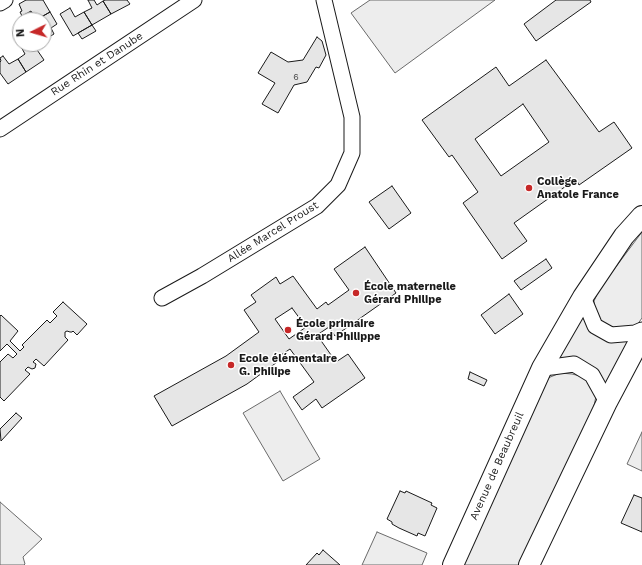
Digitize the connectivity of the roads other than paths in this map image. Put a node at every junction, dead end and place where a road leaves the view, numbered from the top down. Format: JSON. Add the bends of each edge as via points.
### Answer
{"nodes":[{"id":1,"x":5,"y":0,"type":"edge"},
{"id":2,"x":324,"y":0,"type":"edge"},
{"id":3,"x":188,"y":2,"type":"edge"},
{"id":4,"x":0,"y":3,"type":"edge"},
{"id":5,"x":0,"y":129,"type":"edge"},
{"id":6,"x":642,"y":216,"type":"edge"},
{"id":7,"x":583,"y":297,"type":"junction"},
{"id":8,"x":162,"y":298,"type":"dead end"},
{"id":9,"x":642,"y":330,"type":"edge"},
{"id":10,"x":642,"y":336,"type":"edge"},
{"id":11,"x":542,"y":368,"type":"junction"},
{"id":12,"x":607,"y":402,"type":"junction"},
{"id":13,"x":534,"y":562,"type":"edge"},
{"id":14,"x":453,"y":565,"type":"edge"}],
"edges":[{"from":1,"to":4,"type":"street"},
{"from":2,"to":8,"type":"street","name":"Allée Marcel Proust","via":[[352,117],[352,153],[338,185],[317,206]]},
{"from":3,"to":5,"type":"street","name":"Rue Rhin et Danube"},
{"from":6,"to":7,"type":"main road","name":"Avenue de Beaubreuil","via":[[624,236]]},
{"from":7,"to":9,"type":"street","via":[[595,326],[611,335]]},
{"from":7,"to":11,"type":"main road","name":"Avenue de Beaubreuil"},
{"from":10,"to":12,"type":"main road"},
{"from":11,"to":12,"type":"street","via":[[574,364],[592,375]]},
{"from":11,"to":14,"type":"main road","name":"Avenue de Beaubreuil"},
{"from":12,"to":13,"type":"main road"}]}
